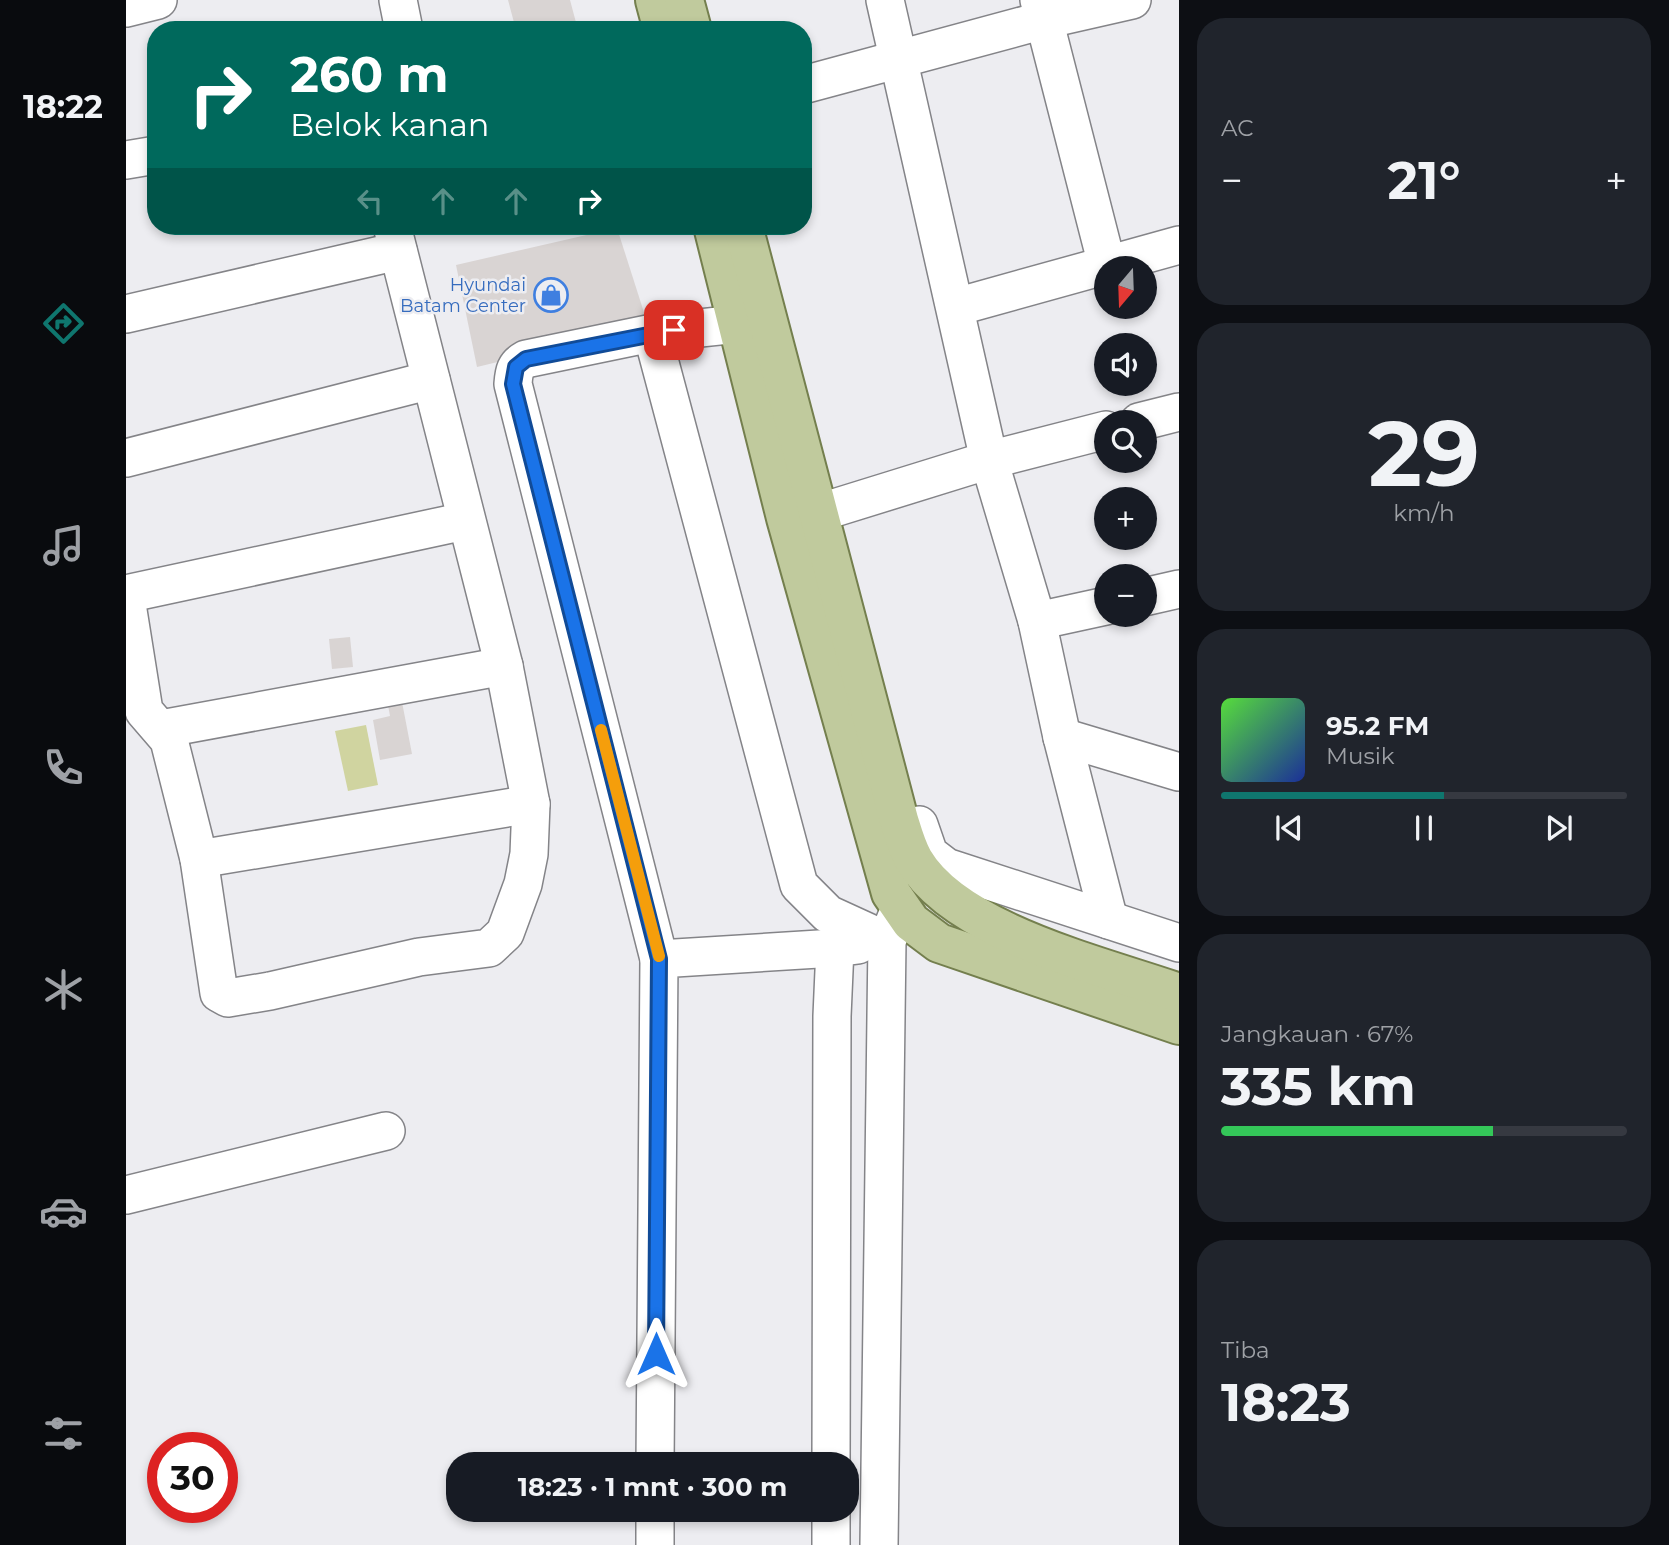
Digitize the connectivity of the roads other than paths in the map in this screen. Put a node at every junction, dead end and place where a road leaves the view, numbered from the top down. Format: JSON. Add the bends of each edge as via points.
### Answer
{"nodes":[{"id":1,"x":158,"y":0,"type":"edge"},
{"id":2,"x":398,"y":0,"type":"edge"},
{"id":3,"x":656,"y":0,"type":"edge"},
{"id":4,"x":684,"y":0,"type":"edge"},
{"id":5,"x":703,"y":0,"type":"edge"},
{"id":6,"x":885,"y":0,"type":"edge"},
{"id":7,"x":1132,"y":0,"type":"edge"},
{"id":8,"x":126,"y":8,"type":"edge"},
{"id":9,"x":1042,"y":10,"type":"edge"},
{"id":10,"x":402,"y":21,"type":"edge"},
{"id":11,"x":661,"y":21,"type":"edge"},
{"id":12,"x":690,"y":21,"type":"edge"},
{"id":13,"x":708,"y":21,"type":"edge"},
{"id":14,"x":900,"y":60,"type":"junction"},
{"id":15,"x":812,"y":83,"type":"edge"},
{"id":16,"x":147,"y":156,"type":"edge"},
{"id":17,"x":126,"y":160,"type":"edge"},
{"id":18,"x":715,"y":235,"type":"edge"},
{"id":19,"x":746,"y":235,"type":"edge"},
{"id":20,"x":761,"y":235,"type":"edge"},
{"id":21,"x":395,"y":238,"type":"edge"},
{"id":22,"x":1179,"y":245,"type":"edge"},
{"id":23,"x":1105,"y":256,"type":"edge"},
{"id":24,"x":1139,"y":256,"type":"edge"},
{"id":25,"x":1094,"y":269,"type":"edge"},
{"id":26,"x":956,"y":307,"type":"junction"},
{"id":27,"x":126,"y":314,"type":"edge"},
{"id":28,"x":738,"y":324,"type":"junction"},
{"id":29,"x":652,"y":333,"type":"junction"},
{"id":30,"x":431,"y":380,"type":"junction"},
{"id":31,"x":1179,"y":412,"type":"edge"},
{"id":32,"x":1157,"y":418,"type":"edge"},
{"id":33,"x":1094,"y":433,"type":"edge"},
{"id":34,"x":126,"y":458,"type":"edge"},
{"id":35,"x":989,"y":460,"type":"junction"},
{"id":36,"x":825,"y":510,"type":"junction"},
{"id":37,"x":465,"y":521,"type":"junction"},
{"id":38,"x":1179,"y":589,"type":"edge"},
{"id":39,"x":1157,"y":594,"type":"edge"},
{"id":40,"x":126,"y":596,"type":"edge"},
{"id":41,"x":1094,"y":609,"type":"edge"},
{"id":42,"x":1037,"y":621,"type":"junction"},
{"id":43,"x":504,"y":666,"type":"junction"},
{"id":44,"x":144,"y":715,"type":"edge"},
{"id":45,"x":1062,"y":737,"type":"junction"},
{"id":46,"x":1179,"y":772,"type":"edge"},
{"id":47,"x":531,"y":804,"type":"junction"},
{"id":48,"x":199,"y":859,"type":"junction"},
{"id":49,"x":1110,"y":920,"type":"junction"},
{"id":50,"x":894,"y":926,"type":"junction"},
{"id":51,"x":1179,"y":943,"type":"edge"},
{"id":52,"x":835,"y":948,"type":"junction"},
{"id":53,"x":659,"y":959,"type":"junction"},
{"id":54,"x":1179,"y":993,"type":"edge"},
{"id":55,"x":1179,"y":1025,"type":"edge"},
{"id":56,"x":386,"y":1131,"type":"dead end"},
{"id":57,"x":126,"y":1195,"type":"edge"},
{"id":58,"x":655,"y":1452,"type":"edge"},
{"id":59,"x":831,"y":1452,"type":"edge"},
{"id":60,"x":655,"y":1522,"type":"edge"},
{"id":61,"x":831,"y":1522,"type":"edge"},
{"id":62,"x":655,"y":1545,"type":"edge"},
{"id":63,"x":831,"y":1545,"type":"edge"},
{"id":64,"x":879,"y":1545,"type":"edge"}],
"edges":[{"from":1,"to":8,"type":"street"},
{"from":2,"to":10,"type":"street"},
{"from":3,"to":11,"type":"main road"},
{"from":4,"to":12,"type":"main road"},
{"from":5,"to":13,"type":"street"},
{"from":6,"to":14,"type":"street"},
{"from":7,"to":9,"type":"street"},
{"from":9,"to":14,"type":"street"},
{"from":9,"to":23,"type":"street"},
{"from":14,"to":15,"type":"street"},
{"from":14,"to":26,"type":"street"},
{"from":16,"to":17,"type":"street"},
{"from":18,"to":28,"type":"main road"},
{"from":19,"to":36,"type":"main road"},
{"from":20,"to":36,"type":"street"},
{"from":21,"to":27,"type":"street"},
{"from":21,"to":30,"type":"street"},
{"from":22,"to":24,"type":"street"},
{"from":25,"to":26,"type":"street"},
{"from":26,"to":35,"type":"street"},
{"from":28,"to":29,"type":"street"},
{"from":28,"to":50,"type":"main road","via":[[786,518],[891,893]]},
{"from":29,"to":50,"type":"street","via":[[799,885],[828,914]]},
{"from":29,"to":53,"type":"street","via":[[526,359],[516,367],[513,384]]},
{"from":30,"to":34,"type":"street"},
{"from":30,"to":37,"type":"street"},
{"from":31,"to":32,"type":"street"},
{"from":33,"to":35,"type":"street"},
{"from":35,"to":36,"type":"street"},
{"from":35,"to":42,"type":"street"},
{"from":36,"to":49,"type":"street","via":[[929,854],[946,866]]},
{"from":36,"to":54,"type":"main road","via":[[899,820],[914,860],[958,906],[999,930]]},
{"from":37,"to":40,"type":"street"},
{"from":37,"to":43,"type":"street"},
{"from":38,"to":39,"type":"street"},
{"from":40,"to":44,"type":"street"},
{"from":41,"to":42,"type":"street"},
{"from":42,"to":45,"type":"street"},
{"from":43,"to":44,"type":"street"},
{"from":43,"to":47,"type":"street"},
{"from":44,"to":48,"type":"street","via":[[169,740]]},
{"from":45,"to":46,"type":"street"},
{"from":45,"to":49,"type":"street"},
{"from":47,"to":48,"type":"street"},
{"from":47,"to":48,"type":"street","via":[[523,884],[505,933],[489,947],[419,957],[229,998],[219,993]]},
{"from":49,"to":51,"type":"street"},
{"from":50,"to":52,"type":"street"},
{"from":50,"to":55,"type":"main road"},
{"from":50,"to":64,"type":"street"},
{"from":52,"to":53,"type":"street"},
{"from":52,"to":59,"type":"street"},
{"from":53,"to":58,"type":"street"},
{"from":56,"to":57,"type":"street"},
{"from":60,"to":62,"type":"street"},
{"from":61,"to":63,"type":"street"}]}
